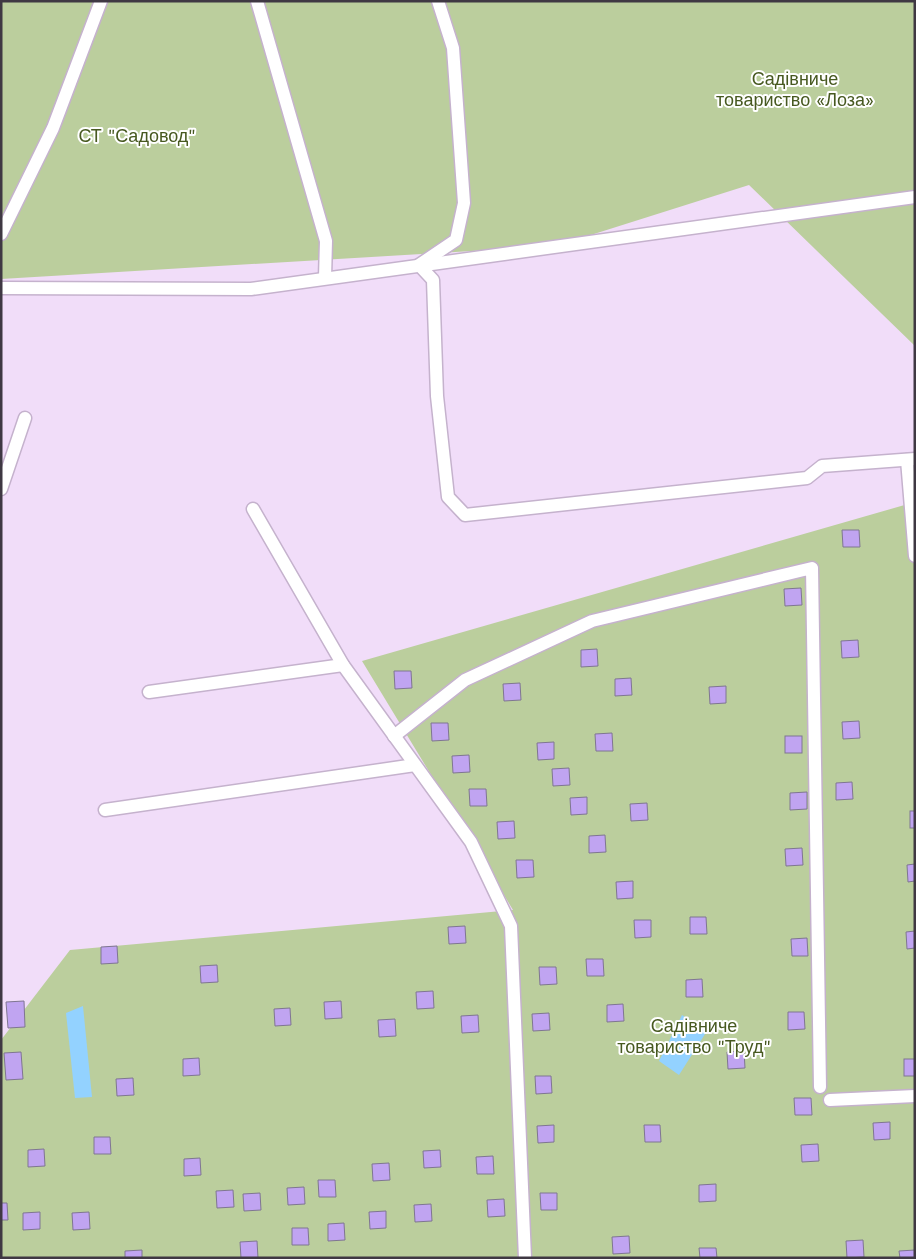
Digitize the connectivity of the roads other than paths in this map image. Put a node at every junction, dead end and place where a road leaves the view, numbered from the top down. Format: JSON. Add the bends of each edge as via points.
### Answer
{"nodes":[{"id":1,"x":101,"y":1,"type":"edge"},
{"id":2,"x":257,"y":1,"type":"edge"},
{"id":3,"x":438,"y":1,"type":"edge"},
{"id":4,"x":915,"y":198,"type":"edge"},
{"id":5,"x":1,"y":234,"type":"edge"},
{"id":6,"x":419,"y":265,"type":"junction"},
{"id":7,"x":325,"y":278,"type":"junction"},
{"id":8,"x":1,"y":288,"type":"edge"},
{"id":9,"x":25,"y":418,"type":"dead end"},
{"id":10,"x":911,"y":460,"type":"edge"},
{"id":11,"x":1,"y":489,"type":"edge"},
{"id":12,"x":253,"y":509,"type":"dead end"},
{"id":13,"x":915,"y":556,"type":"edge"},
{"id":14,"x":343,"y":665,"type":"junction"},
{"id":15,"x":150,"y":692,"type":"dead end"},
{"id":16,"x":394,"y":736,"type":"junction"},
{"id":17,"x":415,"y":765,"type":"junction"},
{"id":18,"x":105,"y":810,"type":"dead end"},
{"id":19,"x":820,"y":1087,"type":"dead end"},
{"id":20,"x":915,"y":1096,"type":"edge"},
{"id":21,"x":830,"y":1100,"type":"dead end"},
{"id":22,"x":525,"y":1258,"type":"edge"}],
"edges":[{"from":1,"to":5,"type":"lane","via":[[53,128]]},
{"from":2,"to":7,"type":"lane","via":[[326,241]]},
{"from":3,"to":6,"type":"lane","via":[[453,48],[464,203],[456,240]]},
{"from":4,"to":6,"type":"lane"},
{"from":6,"to":7,"type":"lane"},
{"from":6,"to":10,"type":"lane","via":[[433,280],[437,396],[448,497],[465,515],[807,478],[822,466]]},
{"from":7,"to":8,"type":"lane","via":[[251,289]]},
{"from":9,"to":11,"type":"lane"},
{"from":10,"to":13,"type":"lane"},
{"from":12,"to":14,"type":"lane"},
{"from":14,"to":15,"type":"lane"},
{"from":14,"to":16,"type":"lane"},
{"from":16,"to":17,"type":"lane"},
{"from":16,"to":19,"type":"lane","via":[[464,680],[592,621],[812,568]]},
{"from":17,"to":18,"type":"lane"},
{"from":17,"to":22,"type":"lane","via":[[471,842],[511,926]]},
{"from":20,"to":21,"type":"lane"}]}
